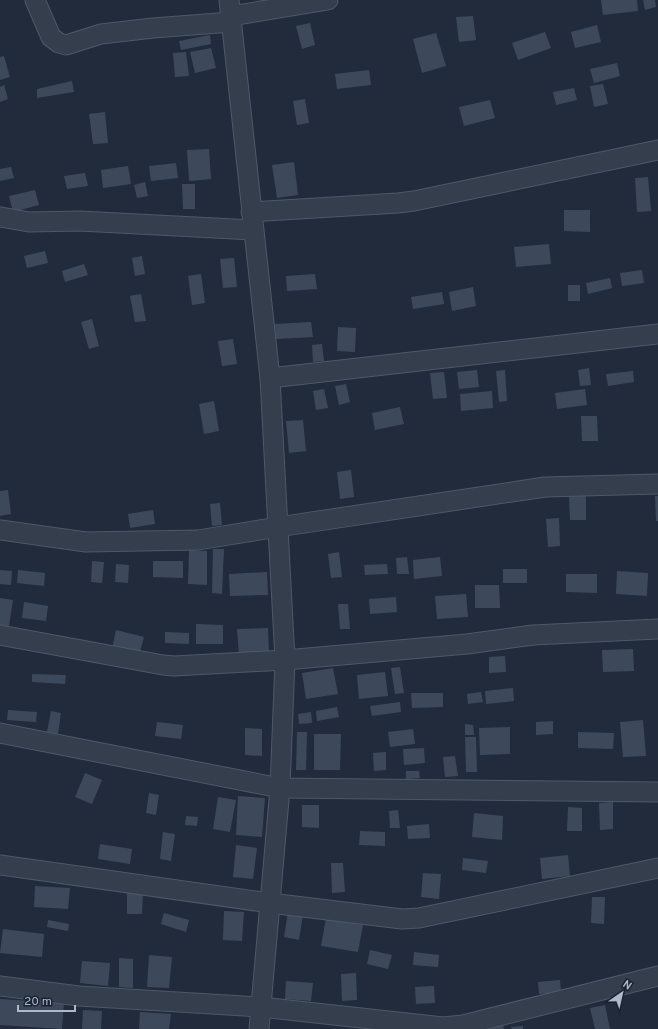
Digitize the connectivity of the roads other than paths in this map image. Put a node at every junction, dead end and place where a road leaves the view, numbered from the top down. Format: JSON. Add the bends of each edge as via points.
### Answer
{"nodes":[{"id":1,"x":35,"y":0,"type":"edge"},
{"id":2,"x":328,"y":0,"type":"edge"},
{"id":3,"x":231,"y":13,"type":"edge"},
{"id":4,"x":658,"y":150,"type":"edge"},
{"id":5,"x":1,"y":217,"type":"dead end"},
{"id":6,"x":252,"y":221,"type":"junction"},
{"id":7,"x":658,"y":334,"type":"edge"},
{"id":8,"x":270,"y":378,"type":"junction"},
{"id":9,"x":658,"y":484,"type":"edge"},
{"id":10,"x":278,"y":527,"type":"junction"},
{"id":11,"x":0,"y":530,"type":"edge"},
{"id":12,"x":658,"y":629,"type":"edge"},
{"id":13,"x":0,"y":635,"type":"edge"},
{"id":14,"x":285,"y":660,"type":"junction"},
{"id":15,"x":0,"y":733,"type":"edge"},
{"id":16,"x":280,"y":788,"type":"junction"},
{"id":17,"x":658,"y":792,"type":"edge"},
{"id":18,"x":0,"y":866,"type":"edge"},
{"id":19,"x":658,"y":868,"type":"edge"},
{"id":20,"x":270,"y":903,"type":"junction"},
{"id":21,"x":658,"y":976,"type":"edge"},
{"id":22,"x":0,"y":986,"type":"edge"},
{"id":23,"x":261,"y":1007,"type":"junction"},
{"id":24,"x":382,"y":1025,"type":"edge"},
{"id":25,"x":259,"y":1029,"type":"edge"}],
"edges":[{"from":1,"to":3,"type":"street","via":[[51,37],[66,45],[101,34],[160,27]]},
{"from":2,"to":3,"type":"street"},
{"from":3,"to":6,"type":"street"},
{"from":4,"to":6,"type":"street","via":[[414,201]]},
{"from":5,"to":6,"type":"street","via":[[29,222]]},
{"from":6,"to":8,"type":"street"},
{"from":7,"to":8,"type":"street"},
{"from":8,"to":10,"type":"street"},
{"from":9,"to":10,"type":"street","via":[[545,487]]},
{"from":10,"to":11,"type":"street","via":[[198,540],[86,542]]},
{"from":10,"to":14,"type":"street"},
{"from":12,"to":14,"type":"street","via":[[533,635],[467,644]]},
{"from":13,"to":14,"type":"street","via":[[174,666]]},
{"from":14,"to":16,"type":"street"},
{"from":15,"to":16,"type":"street"},
{"from":16,"to":17,"type":"street"},
{"from":16,"to":20,"type":"street"},
{"from":18,"to":20,"type":"street"},
{"from":19,"to":20,"type":"street","via":[[419,918],[402,919]]},
{"from":20,"to":23,"type":"street"},
{"from":21,"to":24,"type":"street","via":[[463,1025]]},
{"from":22,"to":23,"type":"street","via":[[79,996]]},
{"from":23,"to":24,"type":"street"},
{"from":23,"to":25,"type":"street"}]}
